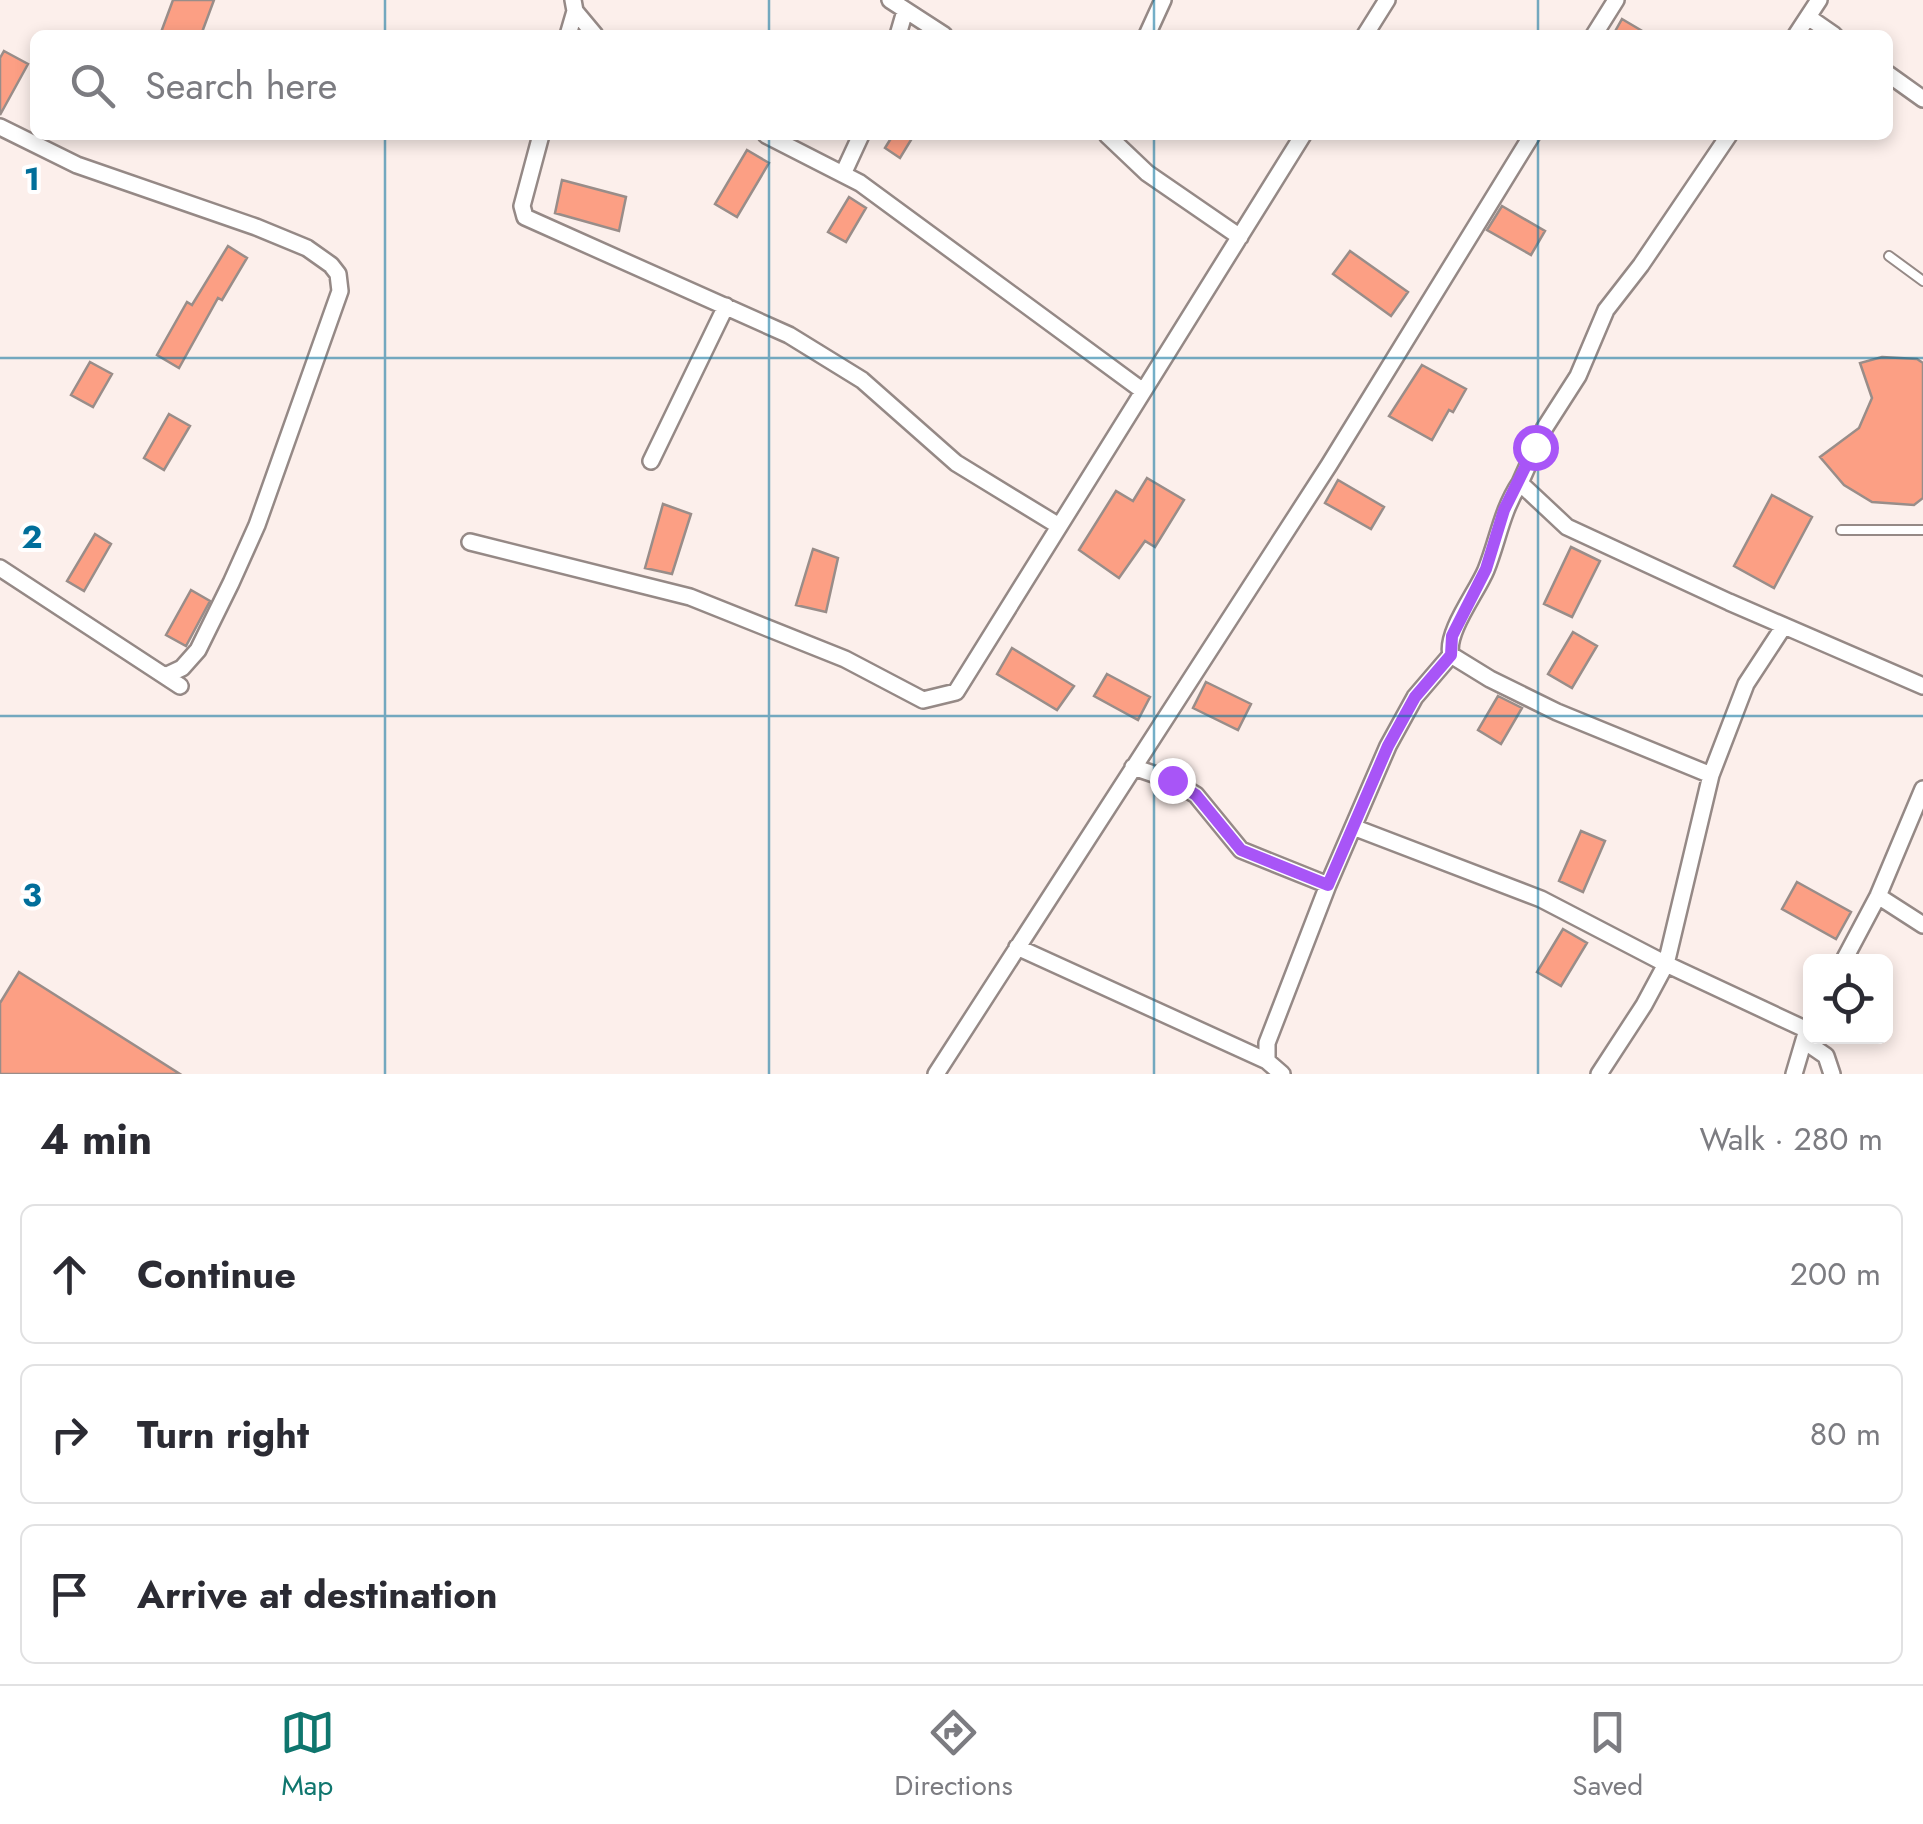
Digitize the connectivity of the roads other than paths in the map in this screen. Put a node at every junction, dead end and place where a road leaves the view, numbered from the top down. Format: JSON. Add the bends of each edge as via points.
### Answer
{"nodes":[{"id":1,"x":890,"y":0,"type":"edge"},
{"id":2,"x":1163,"y":0,"type":"edge"},
{"id":3,"x":1387,"y":0,"type":"edge"},
{"id":4,"x":1616,"y":0,"type":"edge"},
{"id":5,"x":1819,"y":0,"type":"edge"},
{"id":6,"x":574,"y":6,"type":"edge"},
{"id":7,"x":906,"y":11,"type":"junction"},
{"id":8,"x":1808,"y":17,"type":"junction"},
{"id":9,"x":591,"y":30,"type":"edge"},
{"id":10,"x":900,"y":30,"type":"edge"},
{"id":11,"x":936,"y":30,"type":"edge"},
{"id":12,"x":1149,"y":30,"type":"edge"},
{"id":13,"x":1368,"y":30,"type":"edge"},
{"id":14,"x":1597,"y":30,"type":"edge"},
{"id":15,"x":1799,"y":30,"type":"edge"},
{"id":16,"x":1827,"y":30,"type":"edge"},
{"id":17,"x":1893,"y":78,"type":"edge"},
{"id":18,"x":1923,"y":99,"type":"edge"},
{"id":19,"x":0,"y":127,"type":"edge"},
{"id":20,"x":540,"y":140,"type":"edge"},
{"id":21,"x":776,"y":140,"type":"edge"},
{"id":22,"x":859,"y":140,"type":"edge"},
{"id":23,"x":1111,"y":140,"type":"edge"},
{"id":24,"x":1300,"y":140,"type":"edge"},
{"id":25,"x":1529,"y":140,"type":"edge"},
{"id":26,"x":1726,"y":140,"type":"edge"},
{"id":27,"x":842,"y":174,"type":"junction"},
{"id":28,"x":1240,"y":237,"type":"junction"},
{"id":29,"x":1889,"y":256,"type":"dead end"},
{"id":30,"x":1923,"y":281,"type":"edge"},
{"id":31,"x":726,"y":306,"type":"junction"},
{"id":32,"x":1144,"y":391,"type":"junction"},
{"id":33,"x":651,"y":461,"type":"dead end"},
{"id":34,"x":1520,"y":482,"type":"junction"},
{"id":35,"x":1060,"y":526,"type":"junction"},
{"id":36,"x":1840,"y":530,"type":"dead end"},
{"id":37,"x":1923,"y":530,"type":"edge"},
{"id":38,"x":470,"y":542,"type":"dead end"},
{"id":39,"x":0,"y":568,"type":"edge"},
{"id":40,"x":1784,"y":626,"type":"junction"},
{"id":41,"x":1451,"y":655,"type":"junction"},
{"id":42,"x":165,"y":676,"type":"junction"},
{"id":43,"x":180,"y":686,"type":"dead end"},
{"id":44,"x":1923,"y":686,"type":"edge"},
{"id":45,"x":1133,"y":767,"type":"junction"},
{"id":46,"x":1711,"y":774,"type":"junction"},
{"id":47,"x":1923,"y":788,"type":"edge"},
{"id":48,"x":1353,"y":827,"type":"junction"},
{"id":49,"x":1328,"y":885,"type":"junction"},
{"id":50,"x":1878,"y":896,"type":"junction"},
{"id":51,"x":1923,"y":926,"type":"edge"},
{"id":52,"x":1017,"y":948,"type":"junction"},
{"id":53,"x":1848,"y":954,"type":"edge"},
{"id":54,"x":1666,"y":964,"type":"junction"},
{"id":55,"x":1803,"y":1024,"type":"edge"},
{"id":56,"x":1804,"y":1044,"type":"edge"},
{"id":57,"x":1810,"y":1044,"type":"edge"},
{"id":58,"x":1267,"y":1061,"type":"junction"},
{"id":59,"x":936,"y":1074,"type":"edge"},
{"id":60,"x":1282,"y":1074,"type":"edge"},
{"id":61,"x":1599,"y":1074,"type":"edge"},
{"id":62,"x":1794,"y":1074,"type":"edge"},
{"id":63,"x":1832,"y":1074,"type":"edge"}],
"edges":[{"from":1,"to":7,"type":"street"},
{"from":2,"to":12,"type":"street"},
{"from":3,"to":13,"type":"street"},
{"from":4,"to":14,"type":"street"},
{"from":5,"to":8,"type":"street"},
{"from":6,"to":9,"type":"street"},
{"from":7,"to":10,"type":"street"},
{"from":7,"to":11,"type":"street"},
{"from":8,"to":15,"type":"street"},
{"from":8,"to":16,"type":"street"},
{"from":17,"to":18,"type":"street"},
{"from":19,"to":42,"type":"street","via":[[77,165],[308,248],[338,274],[340,291],[258,525],[198,650]]},
{"from":20,"to":31,"type":"street","via":[[522,206],[525,217]]},
{"from":21,"to":27,"type":"street"},
{"from":22,"to":27,"type":"street"},
{"from":23,"to":28,"type":"street","via":[[1146,173]]},
{"from":24,"to":28,"type":"street"},
{"from":25,"to":45,"type":"street"},
{"from":26,"to":34,"type":"street","via":[[1606,310]]},
{"from":27,"to":32,"type":"street"},
{"from":28,"to":32,"type":"street"},
{"from":29,"to":30,"type":"lane"},
{"from":31,"to":33,"type":"street"},
{"from":31,"to":35,"type":"street","via":[[862,380],[956,463]]},
{"from":32,"to":35,"type":"street"},
{"from":34,"to":40,"type":"street","via":[[1568,527]]},
{"from":34,"to":41,"type":"street","via":[[1452,636]]},
{"from":35,"to":38,"type":"street","via":[[956,692],[924,700],[845,659],[690,597]]},
{"from":36,"to":37,"type":"lane"},
{"from":39,"to":42,"type":"street"},
{"from":40,"to":44,"type":"street"},
{"from":40,"to":46,"type":"street","via":[[1746,684]]},
{"from":41,"to":46,"type":"street","via":[[1557,712]]},
{"from":41,"to":48,"type":"street","via":[[1415,697]]},
{"from":42,"to":43,"type":"street"},
{"from":45,"to":49,"type":"street","via":[[1196,795],[1241,850]]},
{"from":45,"to":52,"type":"street"},
{"from":46,"to":54,"type":"street"},
{"from":47,"to":50,"type":"street"},
{"from":48,"to":49,"type":"street"},
{"from":48,"to":54,"type":"street","via":[[1542,900]]},
{"from":49,"to":58,"type":"street","via":[[1268,1042]]},
{"from":50,"to":51,"type":"street"},
{"from":50,"to":53,"type":"street"},
{"from":52,"to":58,"type":"street"},
{"from":52,"to":59,"type":"street"},
{"from":54,"to":55,"type":"street"},
{"from":54,"to":61,"type":"street"},
{"from":56,"to":62,"type":"street"},
{"from":57,"to":63,"type":"street","via":[[1826,1056]]},
{"from":58,"to":60,"type":"street"}]}
